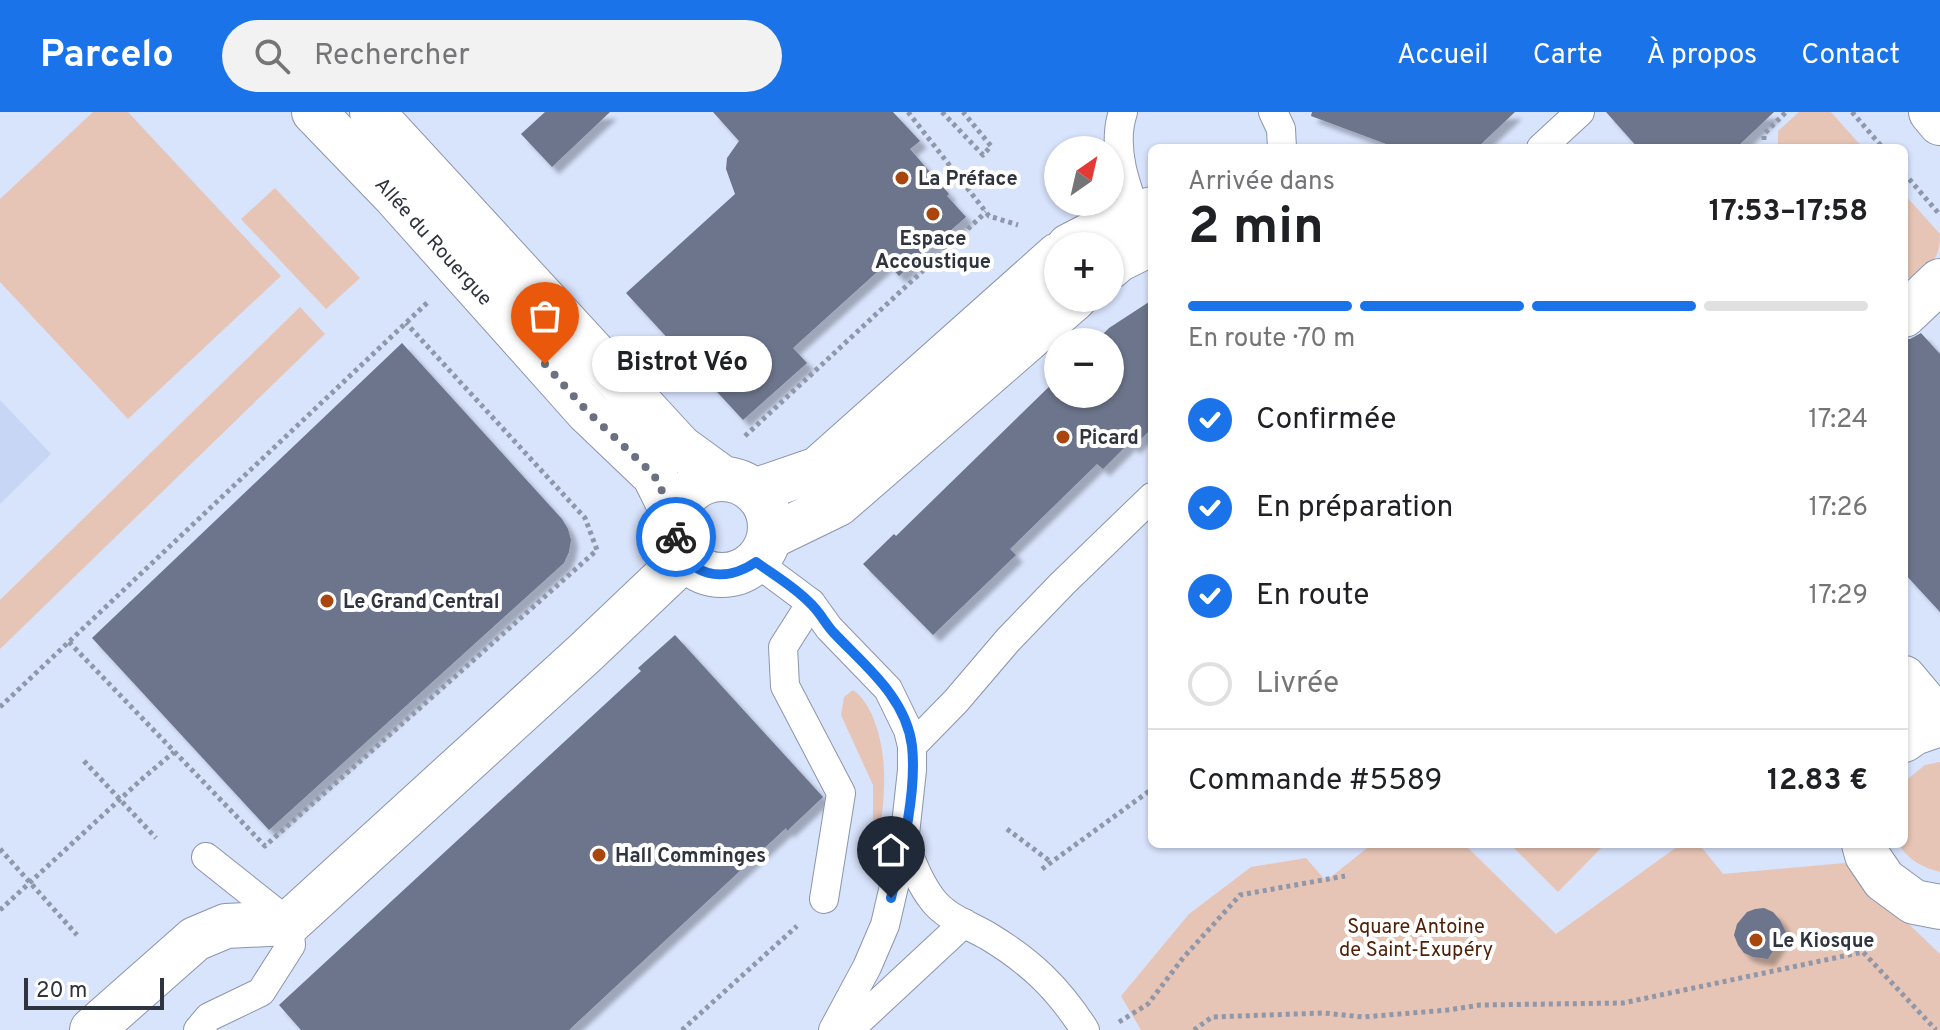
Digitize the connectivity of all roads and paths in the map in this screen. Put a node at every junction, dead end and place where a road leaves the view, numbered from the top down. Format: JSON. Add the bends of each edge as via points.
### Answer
{"nodes":[{"id":1,"x":314,"y":112,"type":"edge"},
{"id":2,"x":372,"y":112,"type":"edge"},
{"id":3,"x":908,"y":112,"type":"edge"},
{"id":4,"x":942,"y":112,"type":"edge"},
{"id":5,"x":963,"y":112,"type":"edge"},
{"id":6,"x":1123,"y":112,"type":"edge"},
{"id":7,"x":1273,"y":112,"type":"edge"},
{"id":8,"x":1580,"y":112,"type":"edge"},
{"id":9,"x":1786,"y":112,"type":"edge"},
{"id":10,"x":1852,"y":112,"type":"edge"},
{"id":11,"x":1931,"y":112,"type":"edge"},
{"id":12,"x":1940,"y":123,"type":"edge"},
{"id":13,"x":1282,"y":144,"type":"edge"},
{"id":14,"x":1545,"y":144,"type":"edge"},
{"id":15,"x":1764,"y":144,"type":"edge"},
{"id":16,"x":1880,"y":144,"type":"edge"},
{"id":17,"x":1908,"y":178,"type":"edge"},
{"id":18,"x":986,"y":212,"type":"junction"},
{"id":19,"x":1940,"y":215,"type":"edge"},
{"id":20,"x":1018,"y":225,"type":"dead end"},
{"id":21,"x":1147,"y":227,"type":"edge"},
{"id":22,"x":1124,"y":233,"type":"edge"},
{"id":23,"x":1124,"y":253,"type":"edge"},
{"id":24,"x":1044,"y":267,"type":"edge"},
{"id":25,"x":461,"y":270,"type":"junction"},
{"id":26,"x":1940,"y":281,"type":"edge"},
{"id":27,"x":1908,"y":311,"type":"edge"},
{"id":28,"x":1059,"y":312,"type":"edge"},
{"id":29,"x":406,"y":323,"type":"junction"},
{"id":30,"x":739,"y":470,"type":"junction"},
{"id":31,"x":1148,"y":501,"type":"edge"},
{"id":32,"x":680,"y":538,"type":"junction"},
{"id":33,"x":763,"y":549,"type":"junction"},
{"id":34,"x":811,"y":603,"type":"junction"},
{"id":35,"x":69,"y":642,"type":"junction"},
{"id":36,"x":1908,"y":683,"type":"edge"},
{"id":37,"x":0,"y":707,"type":"edge"},
{"id":38,"x":1940,"y":722,"type":"edge"},
{"id":39,"x":1908,"y":737,"type":"edge"},
{"id":40,"x":912,"y":746,"type":"junction"},
{"id":41,"x":174,"y":752,"type":"junction"},
{"id":42,"x":84,"y":761,"type":"dead end"},
{"id":43,"x":1148,"y":792,"type":"edge"},
{"id":44,"x":119,"y":800,"type":"junction"},
{"id":45,"x":1007,"y":829,"type":"dead end"},
{"id":46,"x":156,"y":838,"type":"dead end"},
{"id":47,"x":904,"y":843,"type":"junction"},
{"id":48,"x":1865,"y":848,"type":"edge"},
{"id":49,"x":0,"y":849,"type":"edge"},
{"id":50,"x":206,"y":857,"type":"dead end"},
{"id":51,"x":1051,"y":862,"type":"junction"},
{"id":52,"x":1042,"y":869,"type":"dead end"},
{"id":53,"x":1345,"y":876,"type":"dead end"},
{"id":54,"x":29,"y":882,"type":"junction"},
{"id":55,"x":824,"y":899,"type":"joint"},
{"id":56,"x":1940,"y":907,"type":"edge"},
{"id":57,"x":0,"y":910,"type":"edge"},
{"id":58,"x":289,"y":923,"type":"junction"},
{"id":59,"x":964,"y":923,"type":"junction"},
{"id":60,"x":77,"y":935,"type":"dead end"},
{"id":61,"x":1116,"y":1024,"type":"dead end"},
{"id":62,"x":92,"y":1030,"type":"edge"},
{"id":63,"x":198,"y":1030,"type":"edge"},
{"id":64,"x":682,"y":1030,"type":"edge"},
{"id":65,"x":833,"y":1030,"type":"edge"},
{"id":66,"x":849,"y":1030,"type":"edge"},
{"id":67,"x":1085,"y":1030,"type":"edge"},
{"id":68,"x":1194,"y":1030,"type":"edge"},
{"id":69,"x":1936,"y":1030,"type":"edge"}],
"edges":[{"from":1,"to":25,"type":"street","name":"Allée du Rouergue"},
{"from":2,"to":30,"type":"street","name":"Allée du Rouergue","via":[[680,447]]},
{"from":3,"to":18,"type":"path"},
{"from":4,"to":5,"type":"path","via":[[983,155],[991,146]]},
{"from":6,"to":21,"type":"lane","via":[[1119,151],[1127,189]]},
{"from":7,"to":13,"type":"lane"},
{"from":8,"to":14,"type":"lane"},
{"from":9,"to":15,"type":"path","via":[[1764,134]]},
{"from":10,"to":16,"type":"path"},
{"from":11,"to":12,"type":"street"},
{"from":17,"to":19,"type":"path"},
{"from":18,"to":20,"type":"path"},
{"from":18,"to":30,"type":"path"},
{"from":21,"to":22,"type":"street"},
{"from":21,"to":23,"type":"street"},
{"from":24,"to":30,"type":"street","via":[[818,469]]},
{"from":25,"to":29,"type":"path"},
{"from":25,"to":32,"type":"street","name":"Allée du Rouergue","via":[[587,411],[654,475]]},
{"from":26,"to":27,"type":"street"},
{"from":28,"to":33,"type":"street","via":[[838,504]]},
{"from":29,"to":35,"type":"path"},
{"from":29,"to":41,"type":"path","via":[[585,518],[597,550],[265,846]]},
{"from":30,"to":32,"type":"street","via":[[692,489],[681,502]]},
{"from":30,"to":33,"type":"street","via":[[768,512],[771,524]]},
{"from":31,"to":40,"type":"lane","via":[[1040,606]]},
{"from":32,"to":33,"type":"street","via":[[697,568],[712,574],[743,571]]},
{"from":32,"to":58,"type":"street","via":[[585,653]]},
{"from":33,"to":34,"type":"lane"},
{"from":34,"to":40,"type":"lane","via":[[888,689]]},
{"from":34,"to":55,"type":"lane","via":[[783,647],[785,686],[841,793]]},
{"from":35,"to":37,"type":"path"},
{"from":35,"to":41,"type":"path"},
{"from":36,"to":38,"type":"street"},
{"from":38,"to":39,"type":"street"},
{"from":40,"to":47,"type":"lane"},
{"from":41,"to":44,"type":"path"},
{"from":42,"to":44,"type":"path"},
{"from":43,"to":51,"type":"path"},
{"from":44,"to":46,"type":"path"},
{"from":44,"to":54,"type":"path"},
{"from":45,"to":51,"type":"path"},
{"from":47,"to":59,"type":"lane","via":[[933,900]]},
{"from":47,"to":65,"type":"lane","via":[[885,925]]},
{"from":48,"to":56,"type":"street","via":[[1884,880],[1914,902]]},
{"from":49,"to":54,"type":"path"},
{"from":50,"to":58,"type":"lane"},
{"from":51,"to":52,"type":"path"},
{"from":53,"to":61,"type":"path","via":[[1240,895],[1148,1004]]},
{"from":54,"to":57,"type":"path"},
{"from":54,"to":60,"type":"path"},
{"from":55,"to":64,"type":"path"},
{"from":58,"to":62,"type":"street","via":[[226,926],[195,939]]},
{"from":58,"to":63,"type":"lane","via":[[291,945],[261,992],[209,1017]]},
{"from":59,"to":66,"type":"lane"},
{"from":59,"to":67,"type":"lane","via":[[1034,968]]},
{"from":68,"to":69,"type":"path","via":[[1212,1017],[1363,1017],[1480,1005],[1623,1003],[1863,952]]}]}
